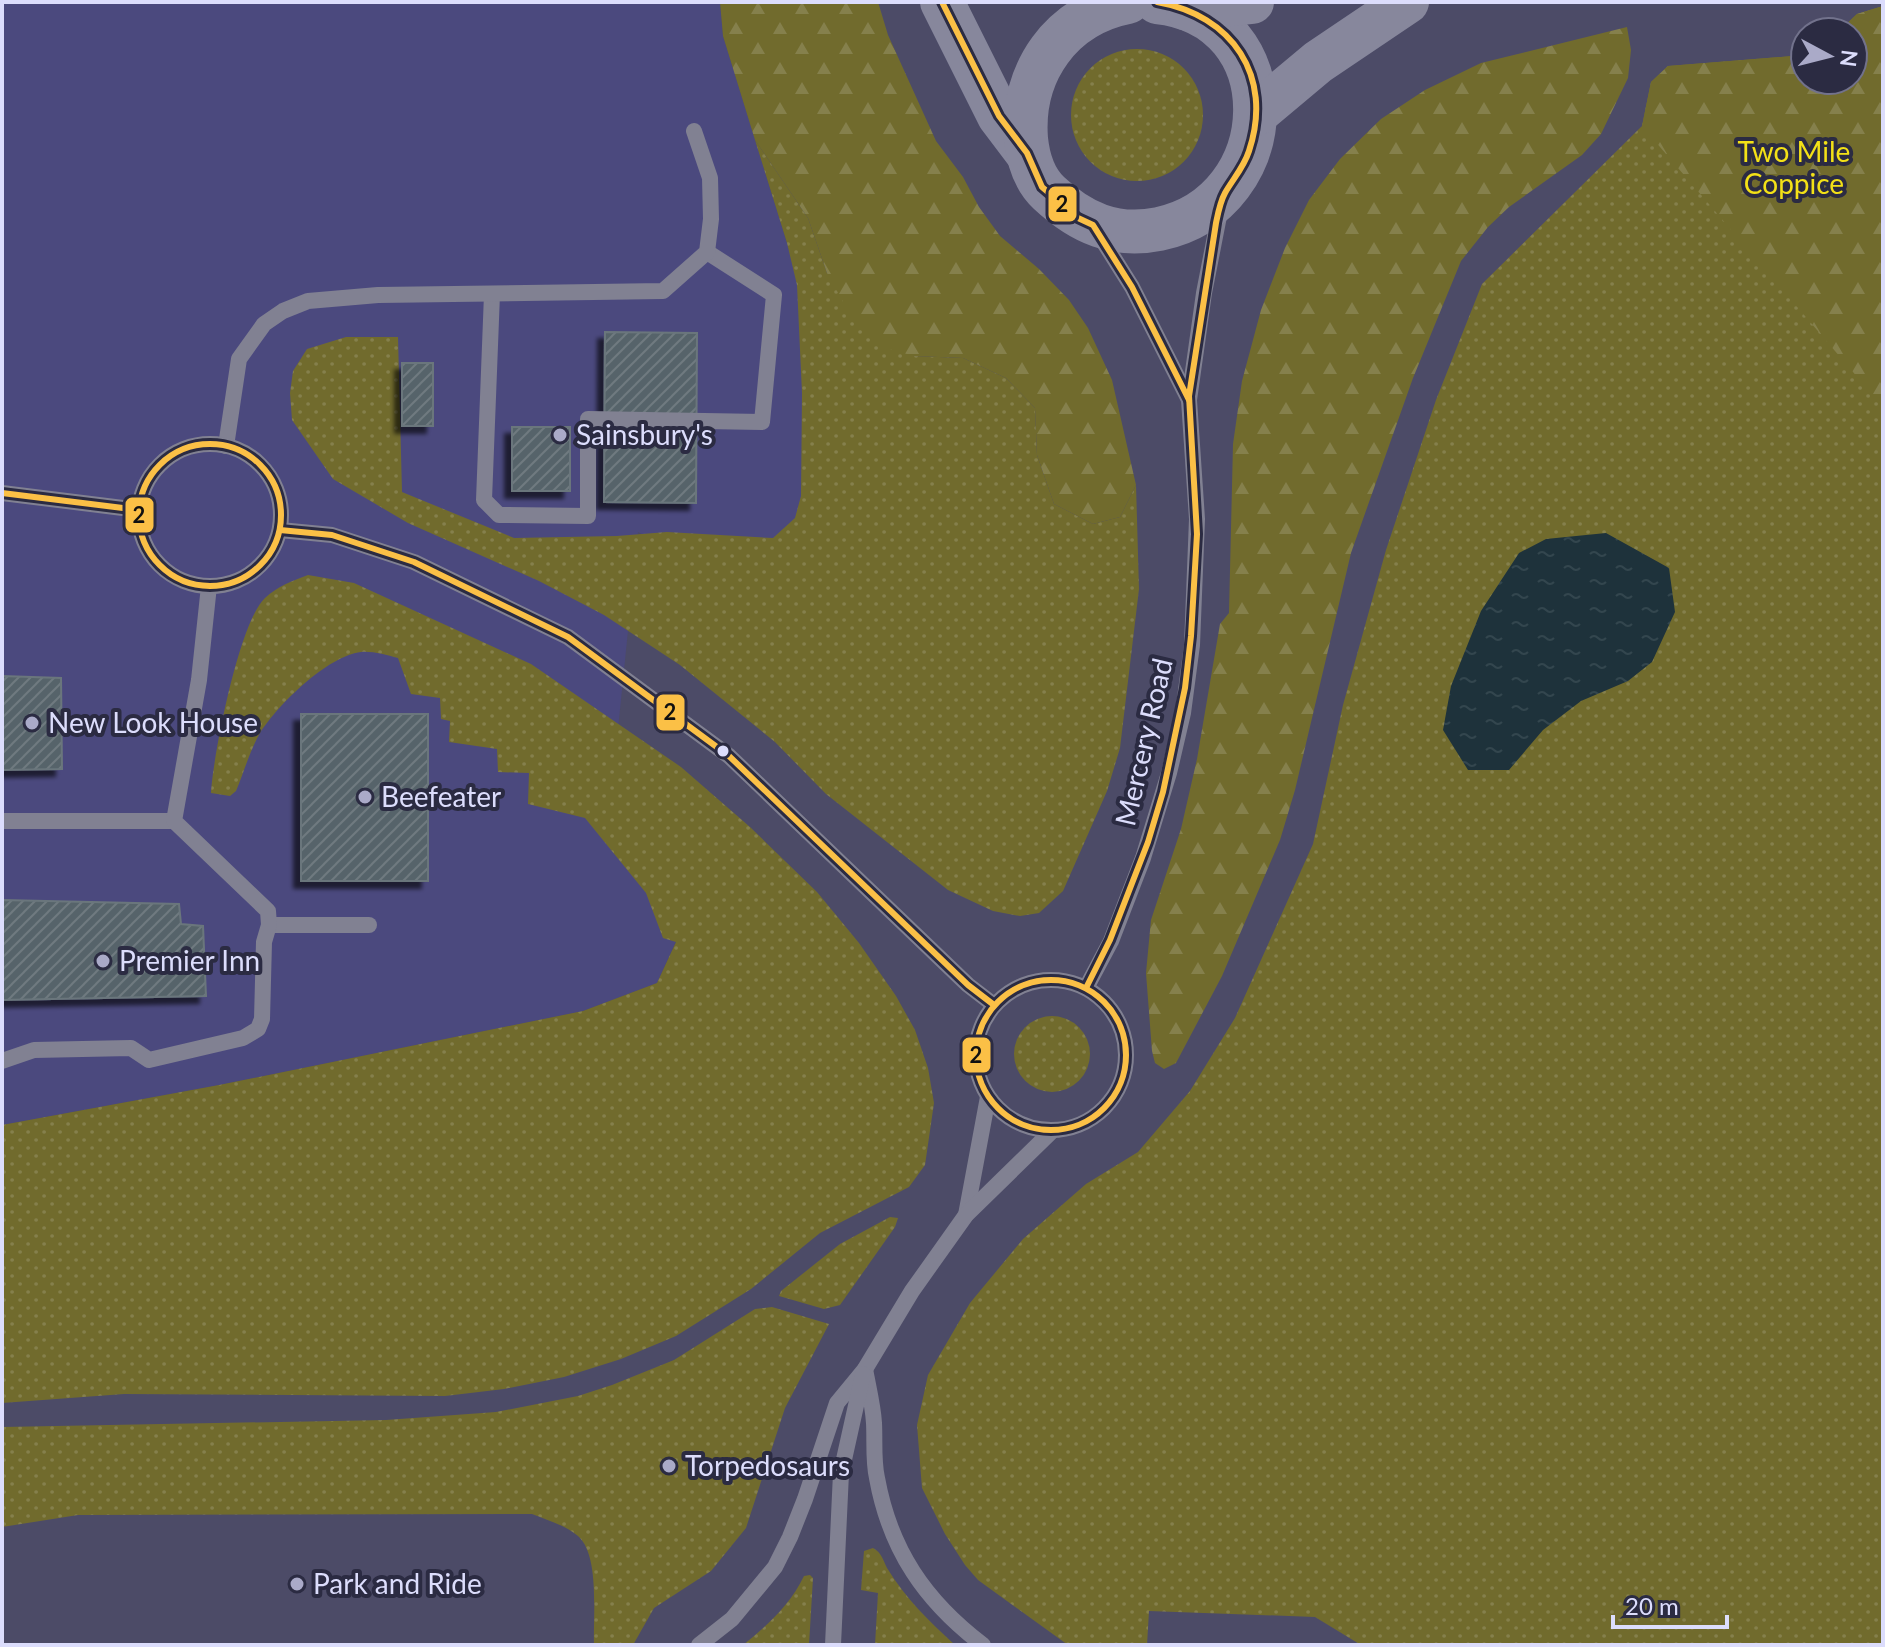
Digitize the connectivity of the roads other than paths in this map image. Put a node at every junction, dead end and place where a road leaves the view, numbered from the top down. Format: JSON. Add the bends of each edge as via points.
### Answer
{"nodes":[{"id":1,"x":942,"y":2,"type":"edge"},
{"id":2,"x":1252,"y":2,"type":"edge"},
{"id":3,"x":1407,"y":2,"type":"edge"},
{"id":4,"x":1116,"y":3,"type":"edge"},
{"id":5,"x":1173,"y":5,"type":"edge"},
{"id":6,"x":1256,"y":114,"type":"junction"},
{"id":7,"x":694,"y":131,"type":"dead end"},
{"id":8,"x":1027,"y":153,"type":"junction"},
{"id":9,"x":1222,"y":196,"type":"junction"},
{"id":10,"x":1093,"y":225,"type":"junction"},
{"id":11,"x":707,"y":252,"type":"junction"},
{"id":12,"x":492,"y":294,"type":"junction"},
{"id":13,"x":1189,"y":400,"type":"junction"},
{"id":14,"x":226,"y":446,"type":"junction"},
{"id":15,"x":2,"y":493,"type":"edge"},
{"id":16,"x":139,"y":510,"type":"junction"},
{"id":17,"x":280,"y":530,"type":"junction"},
{"id":18,"x":209,"y":586,"type":"junction"},
{"id":19,"x":2,"y":821,"type":"edge"},
{"id":20,"x":174,"y":821,"type":"junction"},
{"id":21,"x":269,"y":925,"type":"junction"},
{"id":22,"x":369,"y":925,"type":"dead end"},
{"id":23,"x":1086,"y":988,"type":"junction"},
{"id":24,"x":994,"y":1005,"type":"junction"},
{"id":25,"x":2,"y":1061,"type":"edge"},
{"id":26,"x":988,"y":1097,"type":"junction"},
{"id":27,"x":1052,"y":1131,"type":"junction"},
{"id":28,"x":966,"y":1215,"type":"junction"},
{"id":29,"x":865,"y":1369,"type":"junction"},
{"id":30,"x":699,"y":1645,"type":"edge"},
{"id":31,"x":833,"y":1645,"type":"edge"},
{"id":32,"x":983,"y":1645,"type":"edge"}],
"edges":[{"from":1,"to":8,"type":"highway","via":[[999,116]]},
{"from":2,"to":5,"type":"highway"},
{"from":3,"to":6,"type":"highway","via":[[1318,62]]},
{"from":4,"to":8,"type":"highway","via":[[1087,15],[1050,48],[1027,98]]},
{"from":5,"to":6,"type":"highway","via":[[1217,25],[1239,48],[1252,80]]},
{"from":6,"to":9,"type":"highway","via":[[1252,144]]},
{"from":7,"to":11,"type":"street","via":[[710,178]]},
{"from":8,"to":10,"type":"highway","via":[[1042,187]]},
{"from":9,"to":10,"type":"highway","via":[[1197,215],[1168,227],[1145,232]]},
{"from":9,"to":13,"type":"street"},
{"from":10,"to":13,"type":"street","via":[[1132,287]]},
{"from":11,"to":12,"type":"street","via":[[663,291]]},
{"from":11,"to":12,"type":"street","via":[[774,295],[762,422],[588,419],[588,516],[499,515],[484,500]]},
{"from":12,"to":14,"type":"street","via":[[378,295],[308,301],[283,311],[264,324],[239,359]]},
{"from":13,"to":23,"type":"street","name":"Mercery Road","via":[[1197,519],[1192,645],[1183,713],[1143,858],[1111,941]]},
{"from":14,"to":16,"type":"street","via":[[203,444],[164,462],[150,478]]},
{"from":14,"to":17,"type":"street","via":[[245,453],[274,483]]},
{"from":15,"to":16,"type":"street"},
{"from":16,"to":18,"type":"street","via":[[141,534],[160,566],[180,580]]},
{"from":17,"to":18,"type":"street","via":[[267,558],[249,575]]},
{"from":17,"to":24,"type":"street","via":[[332,535],[414,562],[568,637],[729,756]]},
{"from":18,"to":20,"type":"street"},
{"from":19,"to":20,"type":"street"},
{"from":20,"to":21,"type":"street","via":[[268,911]]},
{"from":21,"to":22,"type":"street"},
{"from":21,"to":25,"type":"street","via":[[262,1019],[252,1034],[149,1060],[131,1048],[34,1050]]},
{"from":23,"to":24,"type":"street","via":[[1063,980],[1037,980]]},
{"from":23,"to":27,"type":"street","via":[[1120,1024],[1126,1048],[1124,1073],[1098,1114]]},
{"from":24,"to":26,"type":"street","via":[[975,1050]]},
{"from":26,"to":27,"type":"street","via":[[1027,1127]]},
{"from":26,"to":28,"type":"street"},
{"from":27,"to":28,"type":"street"},
{"from":28,"to":29,"type":"street"},
{"from":29,"to":30,"type":"street","via":[[837,1403],[805,1499],[775,1567],[732,1619]]},
{"from":29,"to":31,"type":"street","via":[[841,1473]]},
{"from":29,"to":32,"type":"street","via":[[876,1477],[895,1542],[923,1589]]}]}
